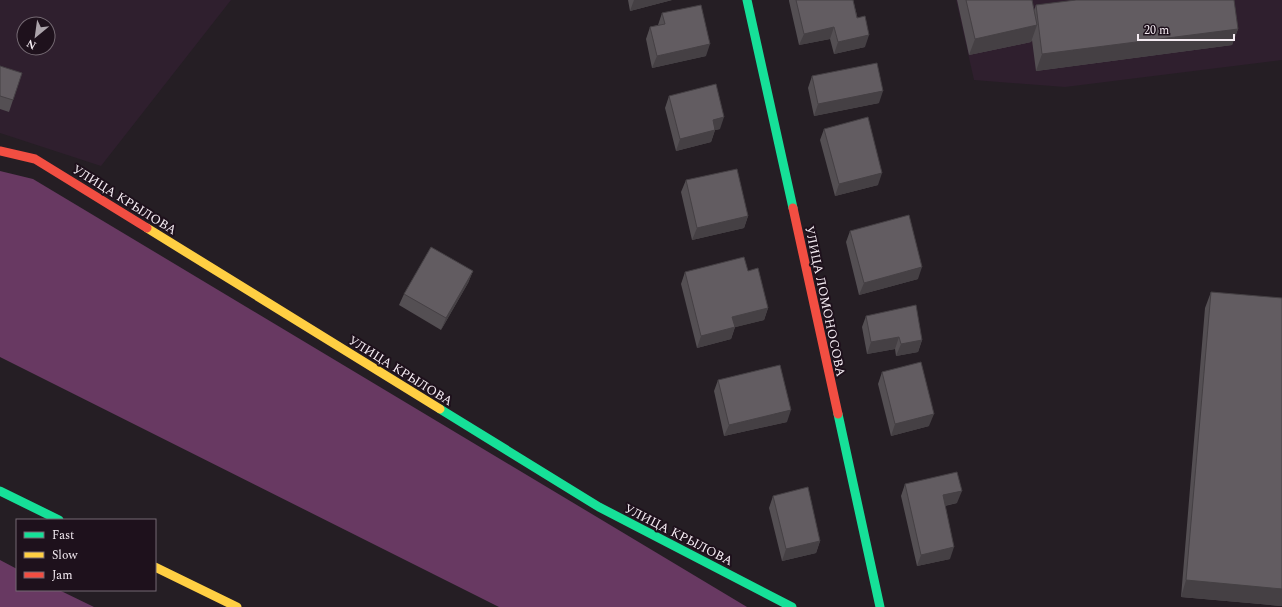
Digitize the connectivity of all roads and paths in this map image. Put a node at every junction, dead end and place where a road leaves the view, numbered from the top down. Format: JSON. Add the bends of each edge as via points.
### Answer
{"nodes":[{"id":1,"x":747,"y":0,"type":"edge"},
{"id":2,"x":0,"y":150,"type":"edge"},
{"id":3,"x":0,"y":491,"type":"edge"},
{"id":4,"x":57,"y":519,"type":"edge"},
{"id":5,"x":156,"y":567,"type":"edge"},
{"id":6,"x":237,"y":607,"type":"edge"},
{"id":7,"x":792,"y":607,"type":"edge"},
{"id":8,"x":880,"y":607,"type":"edge"}],
"edges":[{"from":1,"to":8,"type":"street","name":"УЛИЦА ЛОМОНОСОВА"},
{"from":2,"to":7,"type":"street","name":"УЛИЦА КРЫЛОВА","via":[[35,159],[599,507]]},
{"from":3,"to":4,"type":"street"},
{"from":5,"to":6,"type":"street"}]}
